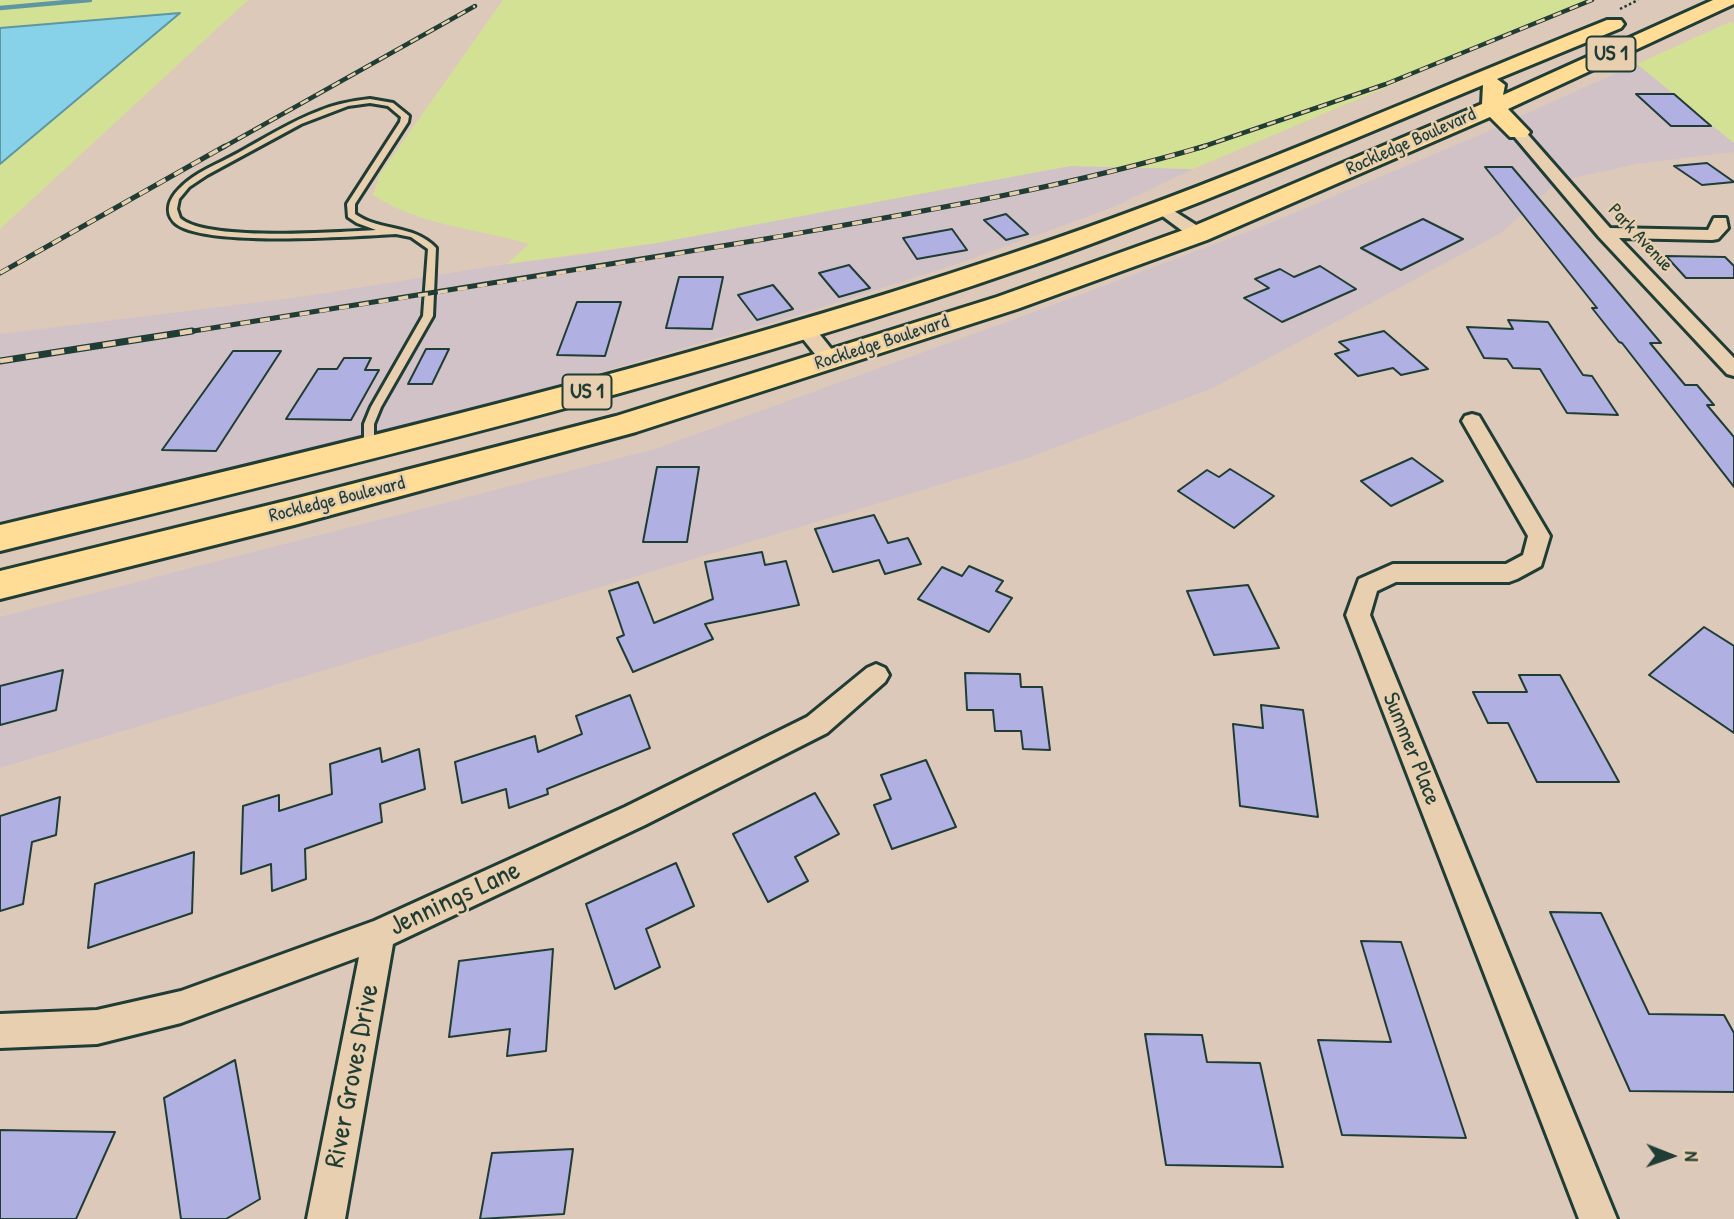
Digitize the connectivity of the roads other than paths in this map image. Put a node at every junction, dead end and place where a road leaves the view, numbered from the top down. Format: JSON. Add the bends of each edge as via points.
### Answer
{"nodes":[{"id":1,"x":1728,"y":0,"type":"edge"},
{"id":2,"x":1633,"y":16,"type":"dead end"},
{"id":3,"x":1499,"y":73,"type":"junction"},
{"id":4,"x":1441,"y":97,"type":"junction"},
{"id":5,"x":1484,"y":110,"type":"junction"},
{"id":6,"x":1453,"y":123,"type":"junction"},
{"id":7,"x":1518,"y":132,"type":"junction"},
{"id":8,"x":1163,"y":209,"type":"junction"},
{"id":9,"x":1720,"y":221,"type":"dead end"},
{"id":10,"x":397,"y":231,"type":"junction"},
{"id":11,"x":1605,"y":233,"type":"junction"},
{"id":12,"x":1198,"y":234,"type":"junction"},
{"id":13,"x":806,"y":330,"type":"junction"},
{"id":14,"x":830,"y":360,"type":"junction"},
{"id":15,"x":1734,"y":370,"type":"edge"},
{"id":16,"x":1472,"y":421,"type":"dead end"},
{"id":17,"x":369,"y":449,"type":"junction"},
{"id":18,"x":69,"y":521,"type":"junction"},
{"id":19,"x":0,"y":538,"type":"edge"},
{"id":20,"x":57,"y":571,"type":"junction"},
{"id":21,"x":0,"y":585,"type":"edge"},
{"id":22,"x":876,"y":675,"type":"dead end"},
{"id":23,"x":379,"y":933,"type":"junction"},
{"id":24,"x":0,"y":1031,"type":"edge"},
{"id":25,"x":326,"y":1219,"type":"edge"},
{"id":26,"x":1598,"y":1219,"type":"edge"}],
"edges":[{"from":1,"to":5,"type":"main road","name":"Rockledge Boulevard","number":"US 1"},
{"from":2,"to":3,"type":"main road","name":"Rockledge Boulevard","number":"US 1"},
{"from":3,"to":4,"type":"main road","name":"Rockledge Boulevard","number":"US 1"},
{"from":3,"to":5,"type":"main road"},
{"from":4,"to":5,"type":"main road"},
{"from":4,"to":8,"type":"main road","name":"Rockledge Boulevard","number":"US 1"},
{"from":5,"to":6,"type":"main road","name":"Rockledge Boulevard","number":"US 1"},
{"from":5,"to":7,"type":"main road"},
{"from":6,"to":7,"type":"main road","via":[[1489,122]]},
{"from":6,"to":12,"type":"main road","name":"Rockledge Boulevard","number":"US 1"},
{"from":7,"to":11,"type":"street","name":"Park Avenue"},
{"from":8,"to":12,"type":"street"},
{"from":8,"to":13,"type":"main road","name":"Rockledge Boulevard","number":"US 1"},
{"from":9,"to":11,"type":"street","via":[[1712,235]]},
{"from":10,"to":10,"type":"lane","via":[[376,228],[351,215],[351,204],[404,122],[400,109],[378,103],[327,108],[307,118],[192,183],[175,198],[173,208],[181,225],[208,232]]},
{"from":10,"to":17,"type":"lane","via":[[426,241],[432,248],[430,302],[428,316],[372,415]]},
{"from":11,"to":15,"type":"street","name":"Park Avenue"},
{"from":12,"to":14,"type":"main road","name":"Rockledge Boulevard","number":"US 1"},
{"from":13,"to":14,"type":"street"},
{"from":13,"to":17,"type":"main road","name":"Rockledge Boulevard","number":"US 1"},
{"from":14,"to":20,"type":"main road","name":"Rockledge Boulevard","number":"US 1","via":[[526,451]]},
{"from":16,"to":26,"type":"street","name":"Summer Place","via":[[1539,536],[1533,560],[1508,573],[1394,573],[1367,585],[1358,615]]},
{"from":17,"to":18,"type":"main road","name":"Rockledge Boulevard","number":"US 1"},
{"from":18,"to":19,"type":"main road","name":"Rockledge Boulevard","number":"US 1"},
{"from":18,"to":20,"type":"main road"},
{"from":20,"to":21,"type":"main road","name":"Rockledge Boulevard","number":"US 1"},
{"from":22,"to":23,"type":"street","name":"Jennings Lane","via":[[817,725],[635,816]]},
{"from":23,"to":24,"type":"street","name":"Jennings Lane","via":[[181,1007],[97,1027]]},
{"from":23,"to":25,"type":"street","name":"River Groves Drive"}]}
